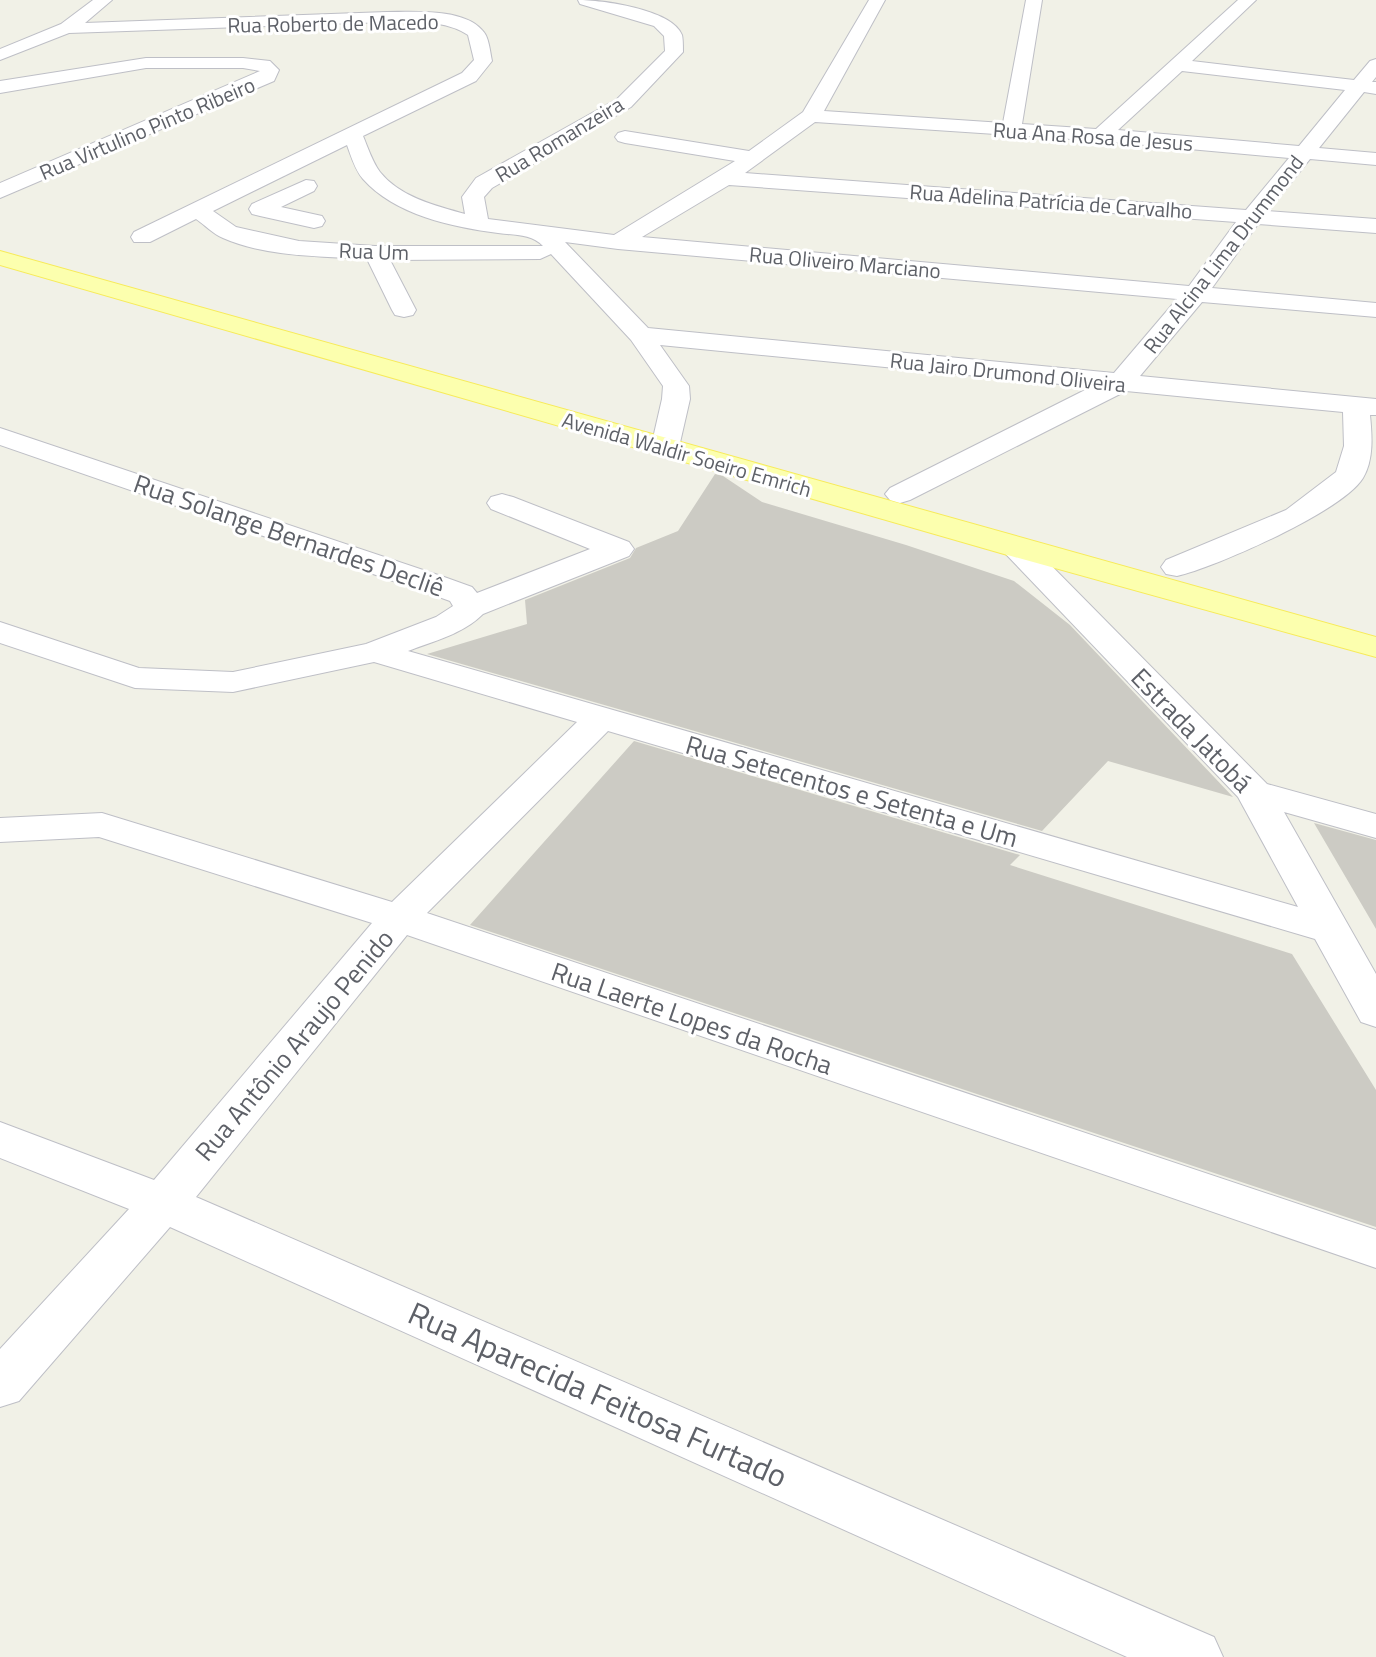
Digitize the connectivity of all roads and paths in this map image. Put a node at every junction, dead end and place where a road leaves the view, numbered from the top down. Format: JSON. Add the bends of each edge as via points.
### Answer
{"nodes":[{"id":1,"x":104,"y":0,"type":"edge"},
{"id":2,"x":586,"y":0,"type":"edge"},
{"id":3,"x":877,"y":0,"type":"edge"},
{"id":4,"x":1034,"y":0,"type":"edge"},
{"id":5,"x":1248,"y":0,"type":"edge"},
{"id":6,"x":67,"y":28,"type":"junction"},
{"id":7,"x":0,"y":55,"type":"edge"},
{"id":8,"x":1180,"y":65,"type":"junction"},
{"id":9,"x":1376,"y":65,"type":"edge"},
{"id":10,"x":0,"y":87,"type":"edge"},
{"id":11,"x":1366,"y":87,"type":"edge"},
{"id":12,"x":811,"y":116,"type":"junction"},
{"id":13,"x":1011,"y":131,"type":"junction"},
{"id":14,"x":352,"y":134,"type":"junction"},
{"id":15,"x":1101,"y":135,"type":"junction"},
{"id":16,"x":625,"y":137,"type":"dead end"},
{"id":17,"x":1303,"y":153,"type":"junction"},
{"id":18,"x":752,"y":158,"type":"junction"},
{"id":19,"x":1376,"y":159,"type":"edge"},
{"id":20,"x":324,"y":177,"type":"dead end"},
{"id":21,"x":725,"y":178,"type":"junction"},
{"id":22,"x":0,"y":191,"type":"edge"},
{"id":23,"x":197,"y":209,"type":"junction"},
{"id":24,"x":1253,"y":215,"type":"junction"},
{"id":25,"x":314,"y":221,"type":"dead end"},
{"id":26,"x":478,"y":224,"type":"junction"},
{"id":27,"x":1376,"y":226,"type":"edge"},
{"id":28,"x":142,"y":237,"type":"dead end"},
{"id":29,"x":618,"y":242,"type":"junction"},
{"id":30,"x":0,"y":243,"type":"edge"},
{"id":31,"x":552,"y":243,"type":"junction"},
{"id":32,"x":375,"y":253,"type":"junction"},
{"id":33,"x":0,"y":258,"type":"edge"},
{"id":34,"x":1196,"y":292,"type":"junction"},
{"id":35,"x":404,"y":310,"type":"dead end"},
{"id":36,"x":1376,"y":310,"type":"edge"},
{"id":37,"x":640,"y":335,"type":"junction"},
{"id":38,"x":1120,"y":383,"type":"junction"},
{"id":39,"x":1366,"y":406,"type":"edge"},
{"id":40,"x":0,"y":436,"type":"edge"},
{"id":41,"x":666,"y":439,"type":"junction"},
{"id":42,"x":900,"y":494,"type":"junction"},
{"id":43,"x":502,"y":503,"type":"dead end"},
{"id":44,"x":1015,"y":547,"type":"junction"},
{"id":45,"x":1177,"y":567,"type":"junction"},
{"id":46,"x":471,"y":607,"type":"junction"},
{"id":47,"x":1376,"y":623,"type":"edge"},
{"id":48,"x":0,"y":632,"type":"edge"},
{"id":49,"x":1376,"y":647,"type":"edge"},
{"id":50,"x":375,"y":652,"type":"junction"},
{"id":51,"x":601,"y":718,"type":"junction"},
{"id":52,"x":1254,"y":792,"type":"junction"},
{"id":53,"x":1376,"y":826,"type":"edge"},
{"id":54,"x":0,"y":830,"type":"edge"},
{"id":55,"x":399,"y":918,"type":"junction"},
{"id":56,"x":1352,"y":956,"type":"edge"},
{"id":57,"x":1376,"y":1012,"type":"edge"},
{"id":58,"x":0,"y":1139,"type":"edge"},
{"id":59,"x":163,"y":1203,"type":"junction"},
{"id":60,"x":1376,"y":1250,"type":"edge"},
{"id":61,"x":0,"y":1385,"type":"edge"},
{"id":62,"x":1193,"y":1657,"type":"edge"}],
"edges":[{"from":1,"to":6,"type":"street"},
{"from":2,"to":26,"type":"street","name":"Rua Romanzeira","via":[[660,22],[673,35],[674,52],[624,103],[484,183],[473,198]]},
{"from":3,"to":12,"type":"street"},
{"from":4,"to":13,"type":"street"},
{"from":5,"to":8,"type":"street"},
{"from":6,"to":7,"type":"street"},
{"from":6,"to":14,"type":"street","name":"Rua Roberto de Macedo","via":[[437,18],[461,23],[476,33],[484,61],[469,77]]},
{"from":8,"to":11,"type":"street"},
{"from":8,"to":15,"type":"street"},
{"from":9,"to":11,"type":"street","name":"Rua Alcina Lima Drummond"},
{"from":10,"to":22,"type":"street","name":"Rua Virtulino Pinto Ribeiro","via":[[146,63],[243,63],[270,70],[267,77]]},
{"from":11,"to":17,"type":"street","name":"Rua Alcina Lima Drummond"},
{"from":12,"to":13,"type":"street","name":"Rua Ana Rosa de Jesus"},
{"from":12,"to":18,"type":"street"},
{"from":13,"to":15,"type":"street","name":"Rua Ana Rosa de Jesus"},
{"from":14,"to":23,"type":"street","name":"Rua Roberto de Macedo"},
{"from":14,"to":26,"type":"street","name":"Rua Oliveiro Marciano","via":[[355,163],[386,189],[422,209]]},
{"from":15,"to":17,"type":"street","name":"Rua Ana Rosa de Jesus"},
{"from":16,"to":18,"type":"street"},
{"from":17,"to":19,"type":"street","name":"Rua Ana Rosa de Jesus"},
{"from":17,"to":24,"type":"street","name":"Rua Alcina Lima Drummond"},
{"from":18,"to":21,"type":"street"},
{"from":20,"to":25,"type":"street","via":[[260,209]]},
{"from":21,"to":24,"type":"street","name":"Rua Adelina Patrícia de Carvalho"},
{"from":21,"to":29,"type":"street"},
{"from":23,"to":28,"type":"street","name":"Rua Roberto de Macedo"},
{"from":23,"to":32,"type":"street","name":"Rua Um","via":[[228,232],[245,238],[299,248]]},
{"from":24,"to":27,"type":"street","name":"Rua Adelina Patrícia de Carvalho"},
{"from":24,"to":34,"type":"street","name":"Rua Alcina Lima Drummond"},
{"from":26,"to":31,"type":"street","name":"Rua Oliveiro Marciano"},
{"from":29,"to":31,"type":"street","name":"Rua Oliveiro Marciano"},
{"from":29,"to":34,"type":"street","name":"Rua Oliveiro Marciano"},
{"from":30,"to":41,"type":"main road","name":"Avenida Waldir Soeiro Emrich"},
{"from":31,"to":32,"type":"street","name":"Rua Um"},
{"from":31,"to":37,"type":"street"},
{"from":32,"to":35,"type":"street"},
{"from":33,"to":41,"type":"main road","name":"Avenida Waldir Soeiro Emrich"},
{"from":34,"to":36,"type":"street","name":"Rua Oliveiro Marciano"},
{"from":34,"to":38,"type":"street","name":"Rua Alcina Lima Drummond"},
{"from":37,"to":38,"type":"street","name":"Rua Jairo Drumond Oliveira"},
{"from":37,"to":41,"type":"street","via":[[676,386]]},
{"from":38,"to":39,"type":"street","name":"Rua Jairo Drumond Oliveira"},
{"from":38,"to":42,"type":"street","name":"Rua Alcina Lima Drummond"},
{"from":39,"to":45,"type":"street","via":[[1350,476],[1297,516]]},
{"from":40,"to":46,"type":"street","name":"Rua Solange Bernardes Decliê","via":[[461,594]]},
{"from":41,"to":42,"type":"main road","name":"Avenida Waldir Soeiro Emrich"},
{"from":41,"to":44,"type":"main road","name":"Avenida Waldir Soeiro Emrich"},
{"from":42,"to":45,"type":"main road","name":"Avenida Waldir Soeiro Emrich"},
{"from":43,"to":46,"type":"street","via":[[618,549]]},
{"from":44,"to":49,"type":"main road","name":"Avenida Waldir Soeiro Emrich"},
{"from":44,"to":52,"type":"street","name":"Estrada Jatobá"},
{"from":45,"to":47,"type":"main road","name":"Avenida Waldir Soeiro Emrich"},
{"from":46,"to":50,"type":"street","name":"Rua Solange Bernardes Decliê","via":[[448,624]]},
{"from":48,"to":50,"type":"street","name":"Rua Solange Bernardes Decliê","via":[[135,678],[233,682]]},
{"from":50,"to":51,"type":"street","name":"Rua Setecentos e Setenta e Um"},
{"from":51,"to":55,"type":"street","name":"Rua Antônio Araujo Penido"},
{"from":51,"to":56,"type":"street","name":"Rua Setecentos e Setenta e Um"},
{"from":52,"to":53,"type":"street"},
{"from":52,"to":56,"type":"street","name":"Estrada Jatobá"},
{"from":54,"to":55,"type":"street","name":"Rua Laerte Lopes da Rocha","via":[[102,825]]},
{"from":55,"to":59,"type":"street","name":"Rua Antônio Araujo Penido"},
{"from":55,"to":60,"type":"street","name":"Rua Laerte Lopes da Rocha"},
{"from":56,"to":57,"type":"street","name":"Estrada Jatobá"},
{"from":58,"to":59,"type":"street","name":"Rua Aparecida Feitosa Furtado"},
{"from":59,"to":61,"type":"street","name":"Rua Antônio Araujo Penido"},
{"from":59,"to":62,"type":"street","name":"Rua Aparecida Feitosa Furtado"}]}
